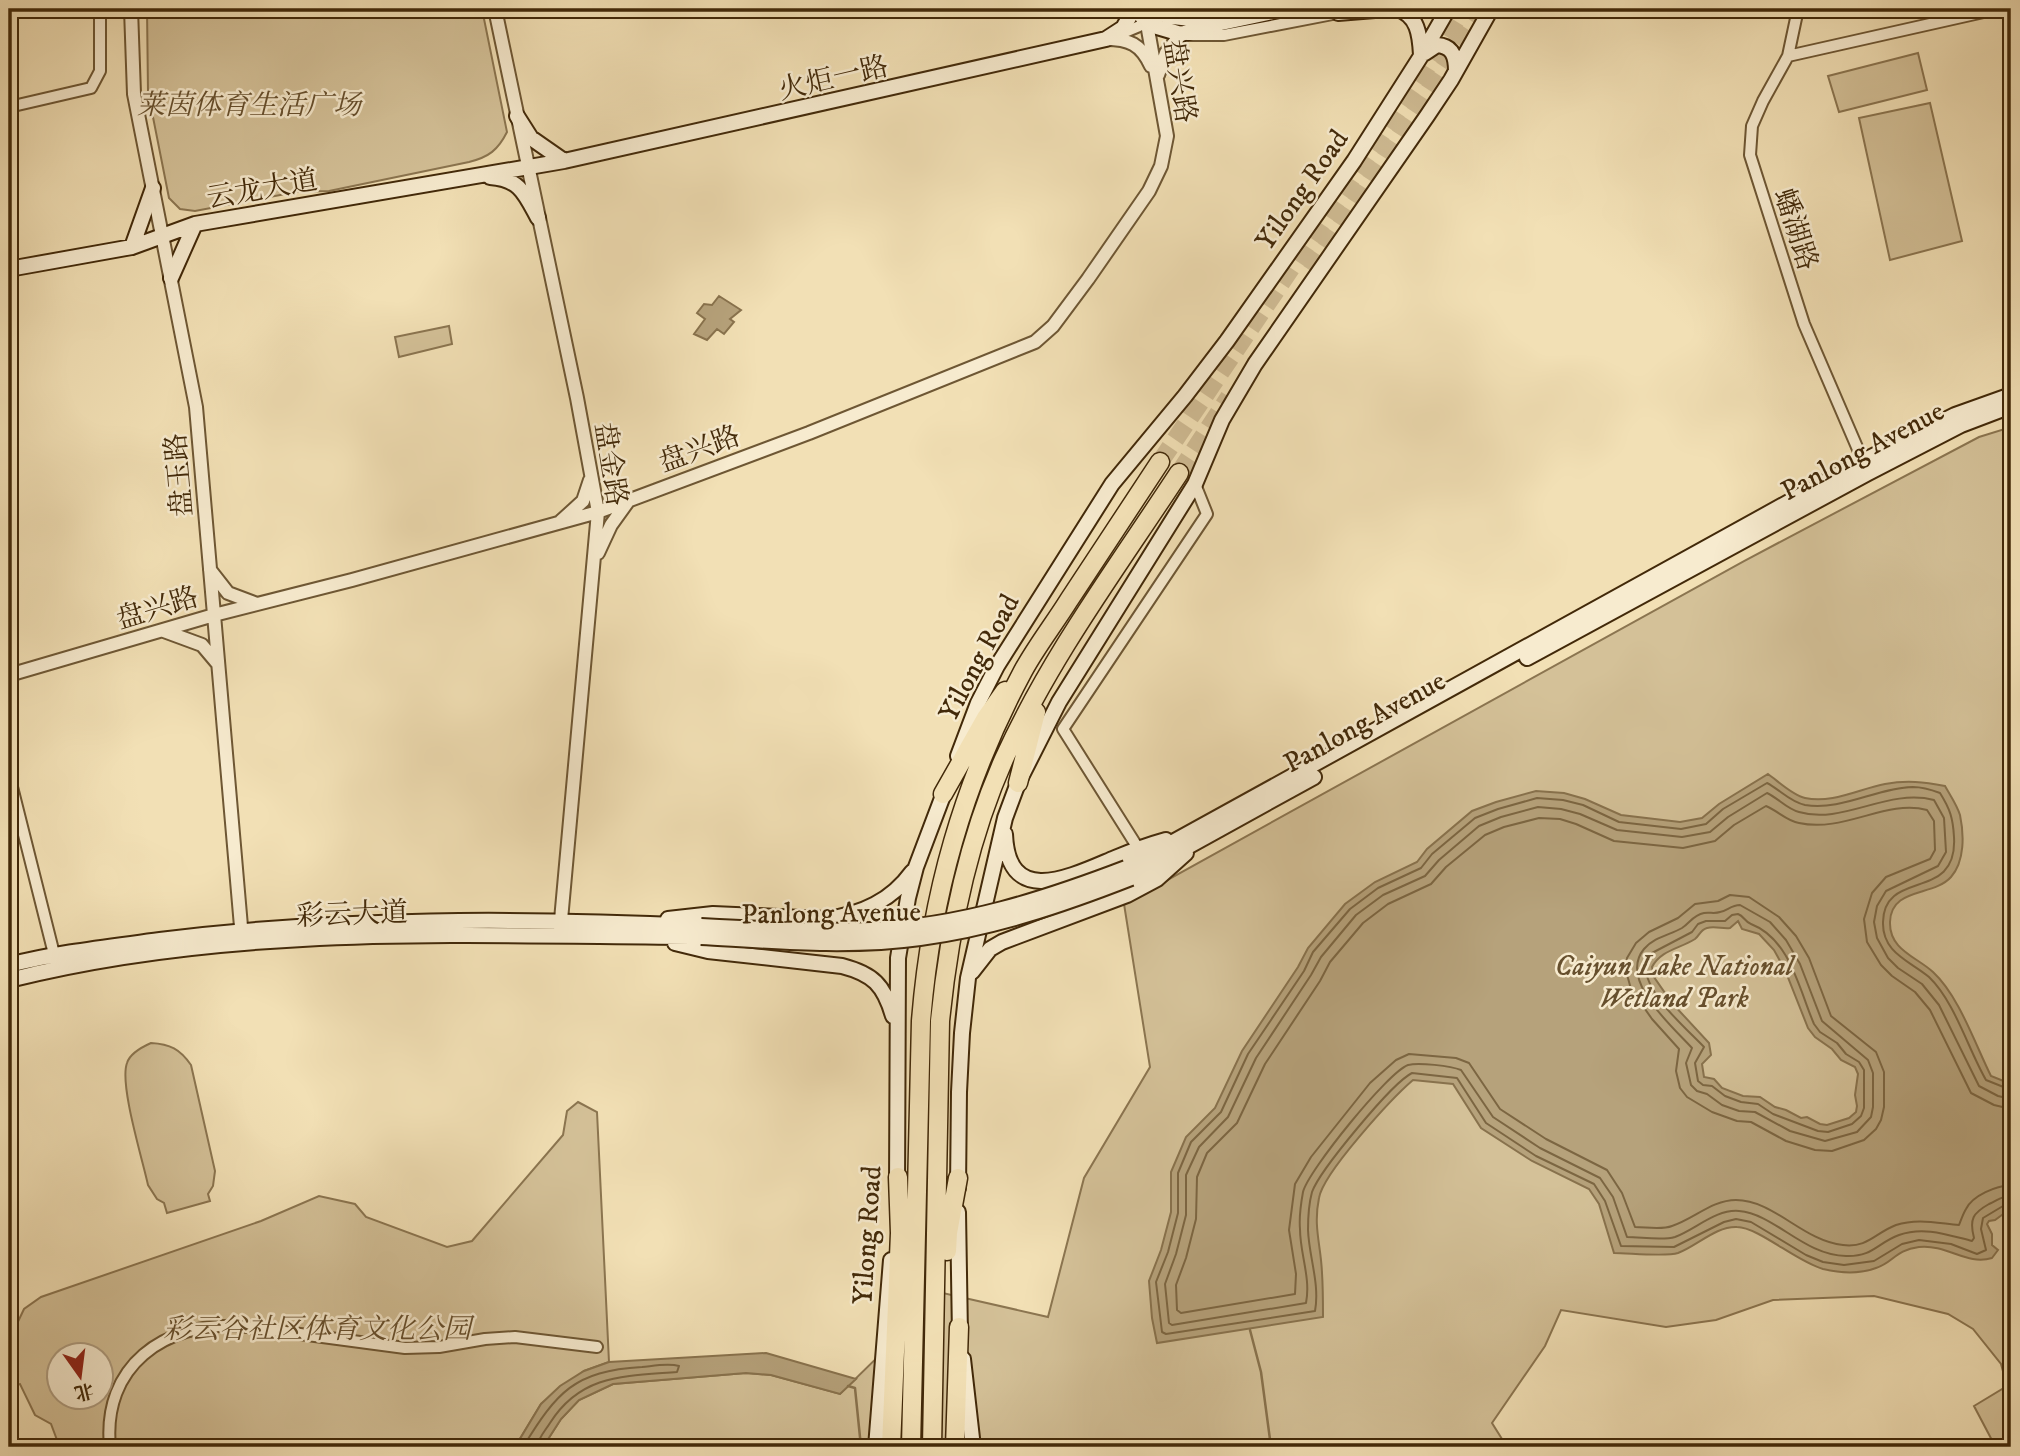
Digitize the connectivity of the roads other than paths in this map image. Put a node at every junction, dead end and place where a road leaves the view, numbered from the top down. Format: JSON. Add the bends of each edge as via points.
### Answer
{"nodes":[{"id":1,"x":100,"y":9,"type":"edge"},
{"id":2,"x":131,"y":9,"type":"edge"},
{"id":3,"x":495,"y":9,"type":"edge"},
{"id":4,"x":1135,"y":9,"type":"edge"},
{"id":5,"x":1147,"y":9,"type":"edge"},
{"id":6,"x":1180,"y":9,"type":"edge"},
{"id":7,"x":1234,"y":9,"type":"edge"},
{"id":8,"x":1287,"y":9,"type":"edge"},
{"id":9,"x":1359,"y":9,"type":"edge"},
{"id":10,"x":1387,"y":9,"type":"edge"},
{"id":11,"x":1396,"y":9,"type":"edge"},
{"id":12,"x":1448,"y":9,"type":"edge"},
{"id":13,"x":1492,"y":9,"type":"edge"},
{"id":14,"x":1798,"y":9,"type":"edge"},
{"id":15,"x":1997,"y":9,"type":"edge"},
{"id":16,"x":1160,"y":12,"type":"edge"},
{"id":17,"x":1338,"y":13,"type":"junction"},
{"id":18,"x":1210,"y":19,"type":"junction"},
{"id":19,"x":1147,"y":24,"type":"junction"},
{"id":20,"x":1181,"y":34,"type":"junction"},
{"id":21,"x":1106,"y":39,"type":"junction"},
{"id":22,"x":1422,"y":56,"type":"junction"},
{"id":23,"x":1788,"y":56,"type":"junction"},
{"id":24,"x":1456,"y":71,"type":"junction"},
{"id":25,"x":1157,"y":79,"type":"junction"},
{"id":26,"x":9,"y":107,"type":"edge"},
{"id":27,"x":517,"y":116,"type":"junction"},
{"id":28,"x":564,"y":161,"type":"junction"},
{"id":29,"x":527,"y":167,"type":"junction"},
{"id":30,"x":474,"y":176,"type":"junction"},
{"id":31,"x":153,"y":188,"type":"junction"},
{"id":32,"x":538,"y":218,"type":"junction"},
{"id":33,"x":195,"y":224,"type":"junction"},
{"id":34,"x":162,"y":236,"type":"junction"},
{"id":35,"x":132,"y":247,"type":"junction"},
{"id":36,"x":9,"y":269,"type":"edge"},
{"id":37,"x":171,"y":278,"type":"junction"},
{"id":38,"x":2011,"y":395,"type":"edge"},
{"id":39,"x":2011,"y":407,"type":"edge"},
{"id":40,"x":1863,"y":461,"type":"junction"},
{"id":41,"x":1160,"y":462,"type":"tunnel mouth"},
{"id":42,"x":1179,"y":473,"type":"tunnel mouth"},
{"id":43,"x":591,"y":476,"type":"junction"},
{"id":44,"x":1195,"y":484,"type":"junction"},
{"id":45,"x":629,"y":500,"type":"junction"},
{"id":46,"x":598,"y":512,"type":"junction"},
{"id":47,"x":558,"y":524,"type":"junction"},
{"id":48,"x":594,"y":563,"type":"junction"},
{"id":49,"x":210,"y":569,"type":"junction"},
{"id":50,"x":257,"y":604,"type":"junction"},
{"id":51,"x":214,"y":615,"type":"junction"},
{"id":52,"x":164,"y":631,"type":"junction"},
{"id":53,"x":218,"y":664,"type":"junction"},
{"id":54,"x":1024,"y":670,"type":"junction"},
{"id":55,"x":9,"y":675,"type":"edge"},
{"id":56,"x":1044,"y":680,"type":"junction"},
{"id":57,"x":9,"y":775,"type":"edge"},
{"id":58,"x":1018,"y":783,"type":"junction"},
{"id":59,"x":943,"y":794,"type":"junction"},
{"id":60,"x":1004,"y":818,"type":"junction"},
{"id":61,"x":1195,"y":837,"type":"junction"},
{"id":62,"x":1138,"y":848,"type":"junction"},
{"id":63,"x":916,"y":867,"type":"junction"},
{"id":64,"x":635,"y":923,"type":"junction"},
{"id":65,"x":560,"y":928,"type":"junction"},
{"id":66,"x":701,"y":932,"type":"junction"},
{"id":67,"x":242,"y":936,"type":"junction"},
{"id":68,"x":646,"y":937,"type":"junction"},
{"id":69,"x":54,"y":954,"type":"junction"},
{"id":70,"x":9,"y":965,"type":"edge"},
{"id":71,"x":968,"y":978,"type":"junction"},
{"id":72,"x":9,"y":979,"type":"edge"},
{"id":73,"x":899,"y":1038,"type":"junction"},
{"id":74,"x":898,"y":1177,"type":"joint"},
{"id":75,"x":958,"y":1178,"type":"junction"},
{"id":76,"x":903,"y":1232,"type":"junction"},
{"id":77,"x":942,"y":1232,"type":"junction"},
{"id":78,"x":896,"y":1316,"type":"junction"},
{"id":79,"x":959,"y":1326,"type":"junction"},
{"id":80,"x":597,"y":1346,"type":"dead end"},
{"id":81,"x":110,"y":1447,"type":"edge"},
{"id":82,"x":876,"y":1447,"type":"edge"},
{"id":83,"x":891,"y":1447,"type":"edge"},
{"id":84,"x":909,"y":1447,"type":"edge"},
{"id":85,"x":932,"y":1447,"type":"edge"},
{"id":86,"x":942,"y":1447,"type":"edge"},
{"id":87,"x":955,"y":1447,"type":"edge"},
{"id":88,"x":973,"y":1447,"type":"edge"}],
"edges":[{"from":1,"to":26,"type":"street","via":[[100,72],[91,88]]},
{"from":2,"to":31,"type":"street","name":"盘玉路","via":[[134,94]]},
{"from":3,"to":27,"type":"street","name":"盘金路"},
{"from":4,"to":19,"type":"main road"},
{"from":4,"to":21,"type":"main road","via":[[1123,28]]},
{"from":5,"to":19,"type":"street","name":"盘兴路"},
{"from":6,"to":16,"type":"street"},
{"from":7,"to":18,"type":"main road"},
{"from":8,"to":18,"type":"main road"},
{"from":9,"to":17,"type":"street"},
{"from":10,"to":17,"type":"main road"},
{"from":11,"to":22,"type":"main road","via":[[1413,20]]},
{"from":12,"to":22,"type":"main road","name":"Yilong Road"},
{"from":13,"to":24,"type":"main road"},
{"from":14,"to":23,"type":"street","name":"蟠湖路"},
{"from":15,"to":23,"type":"street"},
{"from":16,"to":18,"type":"main road","via":[[1174,19]]},
{"from":16,"to":19,"type":"street"},
{"from":17,"to":20,"type":"street","via":[[1224,36]]},
{"from":18,"to":20,"type":"main road"},
{"from":19,"to":20,"type":"main road"},
{"from":19,"to":21,"type":"street"},
{"from":19,"to":25,"type":"street","name":"盘兴路"},
{"from":20,"to":25,"type":"street","via":[[1160,64]]},
{"from":21,"to":25,"type":"street","via":[[1123,39],[1140,48]]},
{"from":21,"to":28,"type":"main road","name":"火炬一路"},
{"from":22,"to":24,"type":"main road","via":[[1442,46],[1453,52]]},
{"from":22,"to":59,"type":"main road","name":"Yilong Road","via":[[1227,341],[1112,484],[997,666]]},
{"from":23,"to":40,"type":"street","name":"蟠湖路","via":[[1752,126],[1750,155],[1804,324]]},
{"from":24,"to":44,"type":"main road","via":[[1255,364],[1222,420]]},
{"from":25,"to":45,"type":"street","name":"盘兴路","via":[[1167,136],[1161,166],[1088,279],[1035,342]]},
{"from":27,"to":28,"type":"main road","via":[[531,138]]},
{"from":27,"to":29,"type":"street","name":"盘金路"},
{"from":28,"to":29,"type":"main road","name":"火炬一路"},
{"from":29,"to":30,"type":"main road","name":"云龙大道"},
{"from":29,"to":32,"type":"street","name":"盘金路"},
{"from":30,"to":32,"type":"main road","via":[[505,178],[523,190]]},
{"from":30,"to":33,"type":"main road","name":"云龙大道"},
{"from":31,"to":34,"type":"street","name":"盘玉路"},
{"from":31,"to":35,"type":"main road"},
{"from":32,"to":43,"type":"street","name":"盘金路"},
{"from":33,"to":34,"type":"main road","name":"云龙大道"},
{"from":33,"to":37,"type":"main road"},
{"from":34,"to":35,"type":"main road","name":"云龙大道"},
{"from":34,"to":37,"type":"street","name":"盘玉路"},
{"from":35,"to":36,"type":"main road","name":"云龙大道"},
{"from":37,"to":49,"type":"street","name":"盘玉路","via":[[196,407]]},
{"from":38,"to":40,"type":"main road","name":"Panlong Avenue","via":[[1955,415]]},
{"from":39,"to":61,"type":"main road","name":"Panlong Avenue","via":[[1961,425],[1868,473]]},
{"from":40,"to":61,"type":"main road","name":"Panlong Avenue"},
{"from":41,"to":54,"type":"highway","name":"Yilong Road"},
{"from":42,"to":56,"type":"highway"},
{"from":43,"to":46,"type":"street","name":"盘金路"},
{"from":43,"to":47,"type":"street","via":[[583,501]]},
{"from":44,"to":58,"type":"main road","via":[[1059,702]]},
{"from":44,"to":62,"type":"street","via":[[1207,514],[1063,729]]},
{"from":45,"to":46,"type":"street","name":"盘兴路"},
{"from":45,"to":48,"type":"street","via":[[611,525]]},
{"from":46,"to":47,"type":"street","name":"盘兴路"},
{"from":46,"to":48,"type":"street","name":"盘金路"},
{"from":47,"to":50,"type":"street","name":"盘兴路"},
{"from":48,"to":65,"type":"street","name":"盘金路"},
{"from":49,"to":50,"type":"street","via":[[228,593]]},
{"from":49,"to":51,"type":"street","name":"盘玉路"},
{"from":50,"to":51,"type":"street","name":"盘兴路"},
{"from":51,"to":52,"type":"street","name":"盘兴路"},
{"from":51,"to":53,"type":"street","name":"盘玉路"},
{"from":52,"to":53,"type":"street","via":[[202,645]]},
{"from":52,"to":55,"type":"street","name":"盘兴路"},
{"from":53,"to":67,"type":"street","name":"盘玉路"},
{"from":54,"to":59,"type":"highway","via":[[993,706]]},
{"from":54,"to":76,"type":"highway","name":"Yilong Road","via":[[964,805],[934,915]]},
{"from":56,"to":58,"type":"highway"},
{"from":56,"to":77,"type":"highway","via":[[1004,759],[954,915],[940,1021]]},
{"from":57,"to":69,"type":"street"},
{"from":58,"to":60,"type":"main road"},
{"from":59,"to":63,"type":"main road","name":"Yilong Road"},
{"from":60,"to":62,"type":"main road","via":[[1008,857],[1019,875],[1029,879],[1062,879]]},
{"from":60,"to":71,"type":"main road"},
{"from":61,"to":62,"type":"main road"},
{"from":61,"to":66,"type":"main road","name":"Panlong Avenue","bridge":true,"via":[[1061,905],[919,938],[791,942]]},
{"from":61,"to":71,"type":"main road","via":[[1167,871],[1143,887],[1002,942],[990,949]]},
{"from":63,"to":64,"type":"main road","via":[[892,894],[844,917],[713,914]]},
{"from":63,"to":73,"type":"main road","name":"Yilong Road","via":[[898,958]]},
{"from":64,"to":65,"type":"main road","name":"彩云大道"},
{"from":64,"to":66,"type":"main road","name":"彩云大道"},
{"from":65,"to":67,"type":"main road","name":"彩云大道","via":[[410,921]]},
{"from":65,"to":68,"type":"main road","name":"彩云大道"},
{"from":66,"to":68,"type":"main road","name":"彩云大道"},
{"from":67,"to":69,"type":"main road","name":"彩云大道"},
{"from":67,"to":72,"type":"main road","name":"彩云大道"},
{"from":68,"to":73,"type":"main road","via":[[709,951],[855,969],[885,992]]},
{"from":69,"to":70,"type":"main road","name":"彩云大道"},
{"from":71,"to":75,"type":"main road"},
{"from":73,"to":74,"type":"main road","name":"Yilong Road"},
{"from":74,"to":76,"type":"highway"},
{"from":75,"to":77,"type":"highway"},
{"from":75,"to":79,"type":"main road"},
{"from":76,"to":78,"type":"highway"},
{"from":76,"to":82,"type":"main road","name":"Yilong Road"},
{"from":76,"to":84,"type":"highway","name":"Yilong Road"},
{"from":77,"to":85,"type":"highway"},
{"from":77,"to":86,"type":"highway"},
{"from":78,"to":83,"type":"highway"},
{"from":78,"to":84,"type":"highway"},
{"from":79,"to":87,"type":"highway"},
{"from":79,"to":88,"type":"main road"},
{"from":80,"to":81,"type":"street","via":[[515,1337],[405,1348],[240,1326],[195,1328],[173,1335],[135,1362],[112,1404]]}]}
